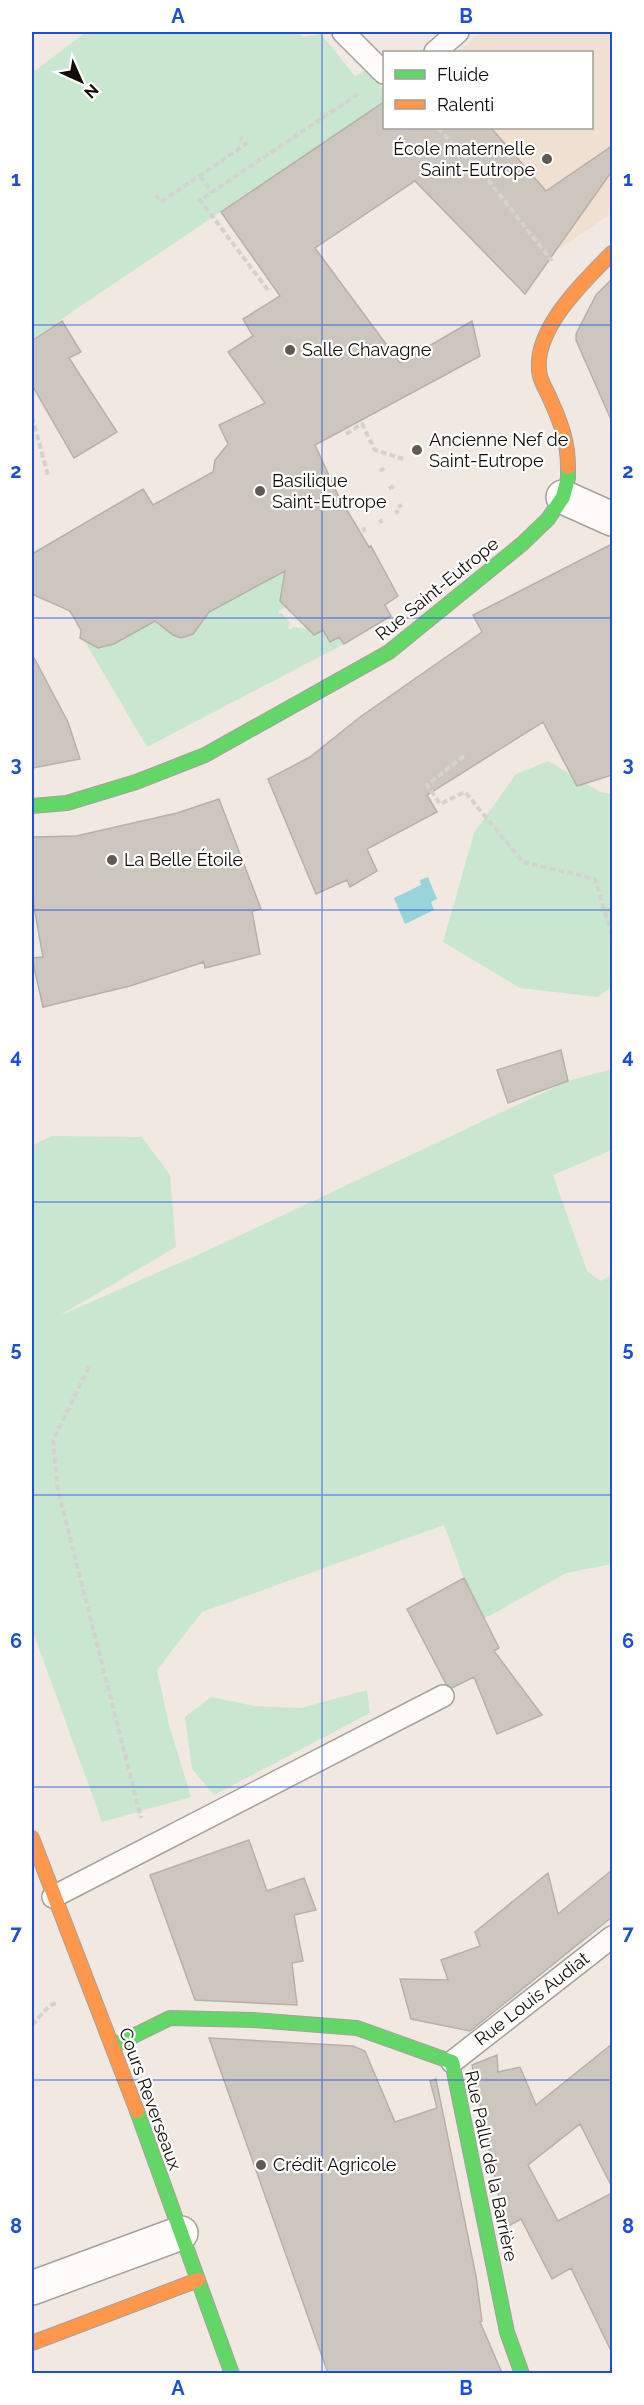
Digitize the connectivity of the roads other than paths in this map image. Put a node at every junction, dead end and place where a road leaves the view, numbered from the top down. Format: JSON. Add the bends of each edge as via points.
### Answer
{"nodes":[{"id":1,"x":343,"y":32,"type":"edge"},
{"id":2,"x":458,"y":32,"type":"edge"},
{"id":3,"x":436,"y":51,"type":"edge"},
{"id":4,"x":383,"y":72,"type":"edge"},
{"id":5,"x":612,"y":253,"type":"edge"},
{"id":6,"x":563,"y":497,"type":"junction"},
{"id":7,"x":612,"y":519,"type":"edge"},
{"id":8,"x":32,"y":806,"type":"edge"},
{"id":9,"x":443,"y":1696,"type":"dead end"},
{"id":10,"x":32,"y":1838,"type":"edge"},
{"id":11,"x":53,"y":1897,"type":"junction"},
{"id":12,"x":612,"y":1937,"type":"edge"},
{"id":13,"x":113,"y":2046,"type":"junction"},
{"id":14,"x":452,"y":2062,"type":"junction"},
{"id":15,"x":181,"y":2233,"type":"junction"},
{"id":16,"x":198,"y":2280,"type":"junction"},
{"id":17,"x":32,"y":2288,"type":"edge"},
{"id":18,"x":32,"y":2343,"type":"edge"},
{"id":19,"x":232,"y":2373,"type":"edge"},
{"id":20,"x":522,"y":2373,"type":"edge"}],
"edges":[{"from":1,"to":4,"type":"lane"},
{"from":2,"to":3,"type":"lane"},
{"from":5,"to":6,"type":"street","name":"Rue Saint-Eutrope","via":[[574,290],[558,312],[539,360],[540,376],[568,447],[568,478]]},
{"from":6,"to":7,"type":"street"},
{"from":6,"to":8,"type":"street","name":"Rue Saint-Eutrope","via":[[548,519],[522,544],[389,652],[205,755],[77,800]]},
{"from":9,"to":11,"type":"lane"},
{"from":10,"to":11,"type":"street","name":"Cours Reverseaux"},
{"from":11,"to":13,"type":"street","name":"Cours Reverseaux"},
{"from":12,"to":14,"type":"lane","name":"Rue Louis Audiat"},
{"from":13,"to":14,"type":"street","name":"Rue Pallu de la Barrière","via":[[170,2018],[253,2020],[357,2028]]},
{"from":13,"to":15,"type":"street","name":"Cours Reverseaux"},
{"from":14,"to":20,"type":"street","name":"Rue Pallu de la Barrière","via":[[507,2332]]},
{"from":15,"to":16,"type":"street","name":"Cours Reverseaux"},
{"from":15,"to":17,"type":"street"},
{"from":16,"to":18,"type":"street"},
{"from":16,"to":19,"type":"street","name":"Cours Reverseaux"}]}
